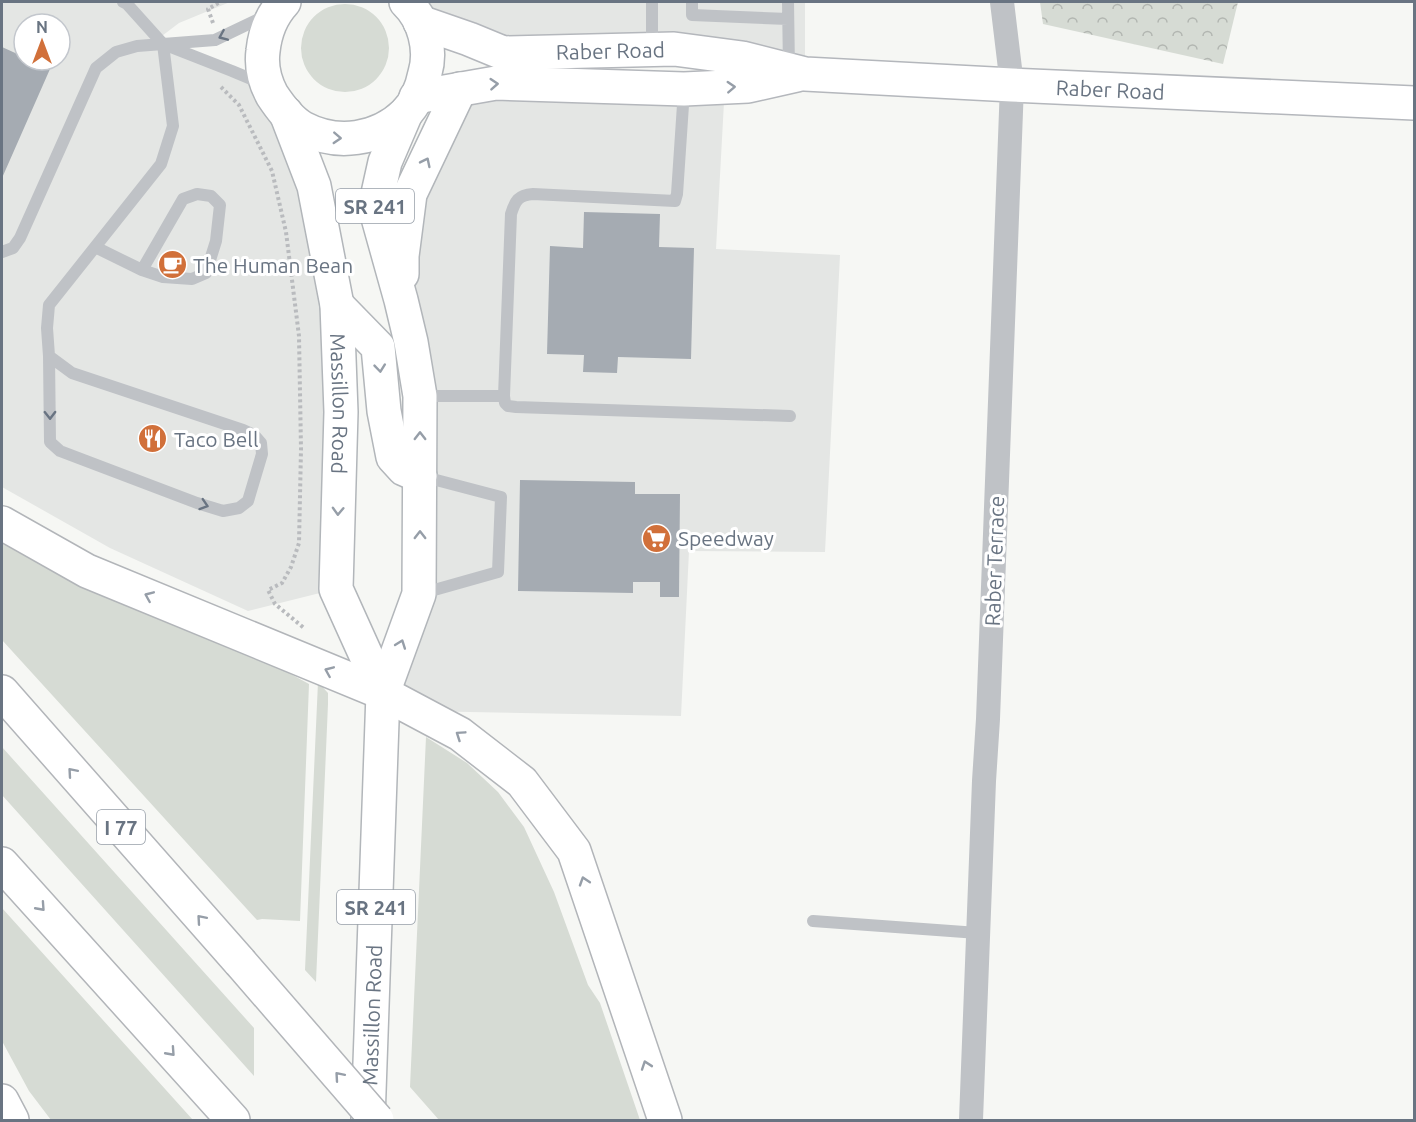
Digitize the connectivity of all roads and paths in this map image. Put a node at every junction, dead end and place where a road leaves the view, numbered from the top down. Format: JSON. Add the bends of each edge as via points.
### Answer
{"nodes":[{"id":1,"x":123,"y":2,"type":"edge"},
{"id":2,"x":220,"y":2,"type":"edge"},
{"id":3,"x":652,"y":2,"type":"edge"},
{"id":4,"x":692,"y":2,"type":"edge"},
{"id":5,"x":788,"y":2,"type":"edge"},
{"id":6,"x":1002,"y":2,"type":"edge"},
{"id":7,"x":280,"y":6,"type":"edge"},
{"id":8,"x":413,"y":8,"type":"edge"},
{"id":9,"x":788,"y":20,"type":"junction"},
{"id":10,"x":218,"y":38,"type":"junction"},
{"id":11,"x":163,"y":44,"type":"junction"},
{"id":12,"x":652,"y":49,"type":"junction"},
{"id":13,"x":215,"y":64,"type":"junction"},
{"id":14,"x":797,"y":72,"type":"junction"},
{"id":15,"x":1012,"y":85,"type":"junction"},
{"id":16,"x":267,"y":86,"type":"junction"},
{"id":17,"x":460,"y":89,"type":"junction"},
{"id":18,"x":684,"y":89,"type":"junction"},
{"id":19,"x":1414,"y":103,"type":"edge"},
{"id":20,"x":411,"y":105,"type":"junction"},
{"id":21,"x":286,"y":113,"type":"junction"},
{"id":22,"x":95,"y":247,"type":"junction"},
{"id":23,"x":2,"y":252,"type":"edge"},
{"id":24,"x":142,"y":270,"type":"junction"},
{"id":25,"x":401,"y":300,"type":"junction"},
{"id":26,"x":337,"y":305,"type":"junction"},
{"id":27,"x":49,"y":356,"type":"junction"},
{"id":28,"x":420,"y":396,"type":"junction"},
{"id":29,"x":504,"y":396,"type":"junction"},
{"id":30,"x":790,"y":416,"type":"dead end"},
{"id":31,"x":420,"y":476,"type":"junction"},
{"id":32,"x":2,"y":523,"type":"edge"},
{"id":33,"x":419,"y":594,"type":"junction"},
{"id":34,"x":275,"y":604,"type":"dead end"},
{"id":35,"x":2,"y":692,"type":"edge"},
{"id":36,"x":383,"y":693,"type":"junction"},
{"id":37,"x":2,"y":864,"type":"edge"},
{"id":38,"x":813,"y":921,"type":"dead end"},
{"id":39,"x":978,"y":933,"type":"junction"},
{"id":40,"x":2,"y":1101,"type":"edge"},
{"id":41,"x":12,"y":1120,"type":"edge"},
{"id":42,"x":233,"y":1120,"type":"edge"},
{"id":43,"x":368,"y":1120,"type":"edge"},
{"id":44,"x":377,"y":1120,"type":"edge"},
{"id":45,"x":665,"y":1120,"type":"edge"},
{"id":46,"x":971,"y":1120,"type":"edge"}],
"edges":[{"from":1,"to":11,"type":"lane"},
{"from":2,"to":10,"type":"path","via":[[208,9]]},
{"from":3,"to":12,"type":"lane"},
{"from":4,"to":9,"type":"lane","via":[[692,15]]},
{"from":5,"to":9,"type":"lane"},
{"from":6,"to":15,"type":"street","name":"Raber Terrace"},
{"from":7,"to":10,"type":"lane","one_way":true},
{"from":7,"to":16,"type":"main road","via":[[265,35],[262,61]]},
{"from":8,"to":12,"type":"main road","name":"Raber Road","via":[[503,53]]},
{"from":8,"to":20,"type":"main road","name":"Massillon Road","via":[[425,34],[428,62],[421,89]]},
{"from":9,"to":14,"type":"lane"},
{"from":10,"to":11,"type":"lane"},
{"from":11,"to":13,"type":"lane"},
{"from":11,"to":22,"type":"lane","via":[[173,126],[161,164]]},
{"from":11,"to":23,"type":"lane","via":[[116,52],[96,68],[20,238],[13,248]]},
{"from":12,"to":14,"type":"main road","name":"Raber Road","via":[[674,48],[742,58]]},
{"from":13,"to":16,"type":"lane"},
{"from":13,"to":34,"type":"path","via":[[211,77],[239,105],[272,171],[286,232],[299,336],[299,543],[282,583],[268,590]]},
{"from":14,"to":15,"type":"main road","name":"Raber Road"},
{"from":18,"to":14,"type":"main road","name":"Raber Road","one_way":true,"via":[[748,86]]},
{"from":15,"to":19,"type":"main road","name":"Raber Road"},
{"from":15,"to":39,"type":"street","name":"Raber Terrace"},
{"from":16,"to":21,"type":"main road"},
{"from":17,"to":18,"type":"main road","name":"Raber Road","one_way":true,"via":[[496,83]]},
{"from":17,"to":20,"type":"main road","name":"Raber Road"},
{"from":25,"to":17,"type":"main road","one_way":true,"via":[[410,194]]},
{"from":18,"to":29,"type":"lane","via":[[675,201],[525,194],[514,204]]},
{"from":21,"to":20,"type":"main road","one_way":true,"via":[[302,128],[328,138],[357,139],[383,130]]},
{"from":20,"to":25,"type":"main road","name":"Massillon Road","number":"SR 241","via":[[385,162],[375,207]]},
{"from":21,"to":26,"type":"main road","name":"Massillon Road","via":[[314,186]]},
{"from":22,"to":24,"type":"lane"},
{"from":22,"to":27,"type":"lane","via":[[49,305]]},
{"from":24,"to":24,"type":"lane","via":[[183,199],[197,194],[211,196],[220,204],[216,241],[206,273],[192,279],[163,277]]},
{"from":25,"to":28,"type":"main road","name":"Massillon Road","number":"SR 241"},
{"from":26,"to":31,"type":"main road","one_way":true,"via":[[378,347],[393,457],[404,469]]},
{"from":26,"to":36,"type":"main road","name":"Massillon Road","one_way":true,"via":[[341,412],[336,589]]},
{"from":27,"to":27,"type":"lane","one_way":true,"via":[[50,442],[60,451],[223,511],[240,508],[248,501],[262,454],[261,443],[254,435],[72,373]]},
{"from":28,"to":29,"type":"lane"},
{"from":31,"to":28,"type":"main road","name":"Massillon Road","number":"SR 241","one_way":true},
{"from":29,"to":30,"type":"lane","via":[[508,406],[516,407]]},
{"from":33,"to":31,"type":"main road","name":"Massillon Road","number":"SR 241","one_way":true},
{"from":31,"to":33,"type":"lane","via":[[501,497],[498,572]]},
{"from":36,"to":32,"type":"main road","one_way":true,"via":[[87,571]]},
{"from":36,"to":33,"type":"main road","name":"Massillon Road","number":"SR 241","one_way":true},
{"from":44,"to":35,"type":"main road","number":"I 77","one_way":true,"bridge":true},
{"from":36,"to":43,"type":"main road","name":"Massillon Road","number":"SR 241"},
{"from":45,"to":36,"type":"main road","one_way":true,"via":[[574,851],[522,782],[460,734]]},
{"from":37,"to":42,"type":"main road","one_way":true},
{"from":38,"to":39,"type":"lane"},
{"from":39,"to":46,"type":"street","name":"Raber Terrace"},
{"from":40,"to":41,"type":"main road"}]}
